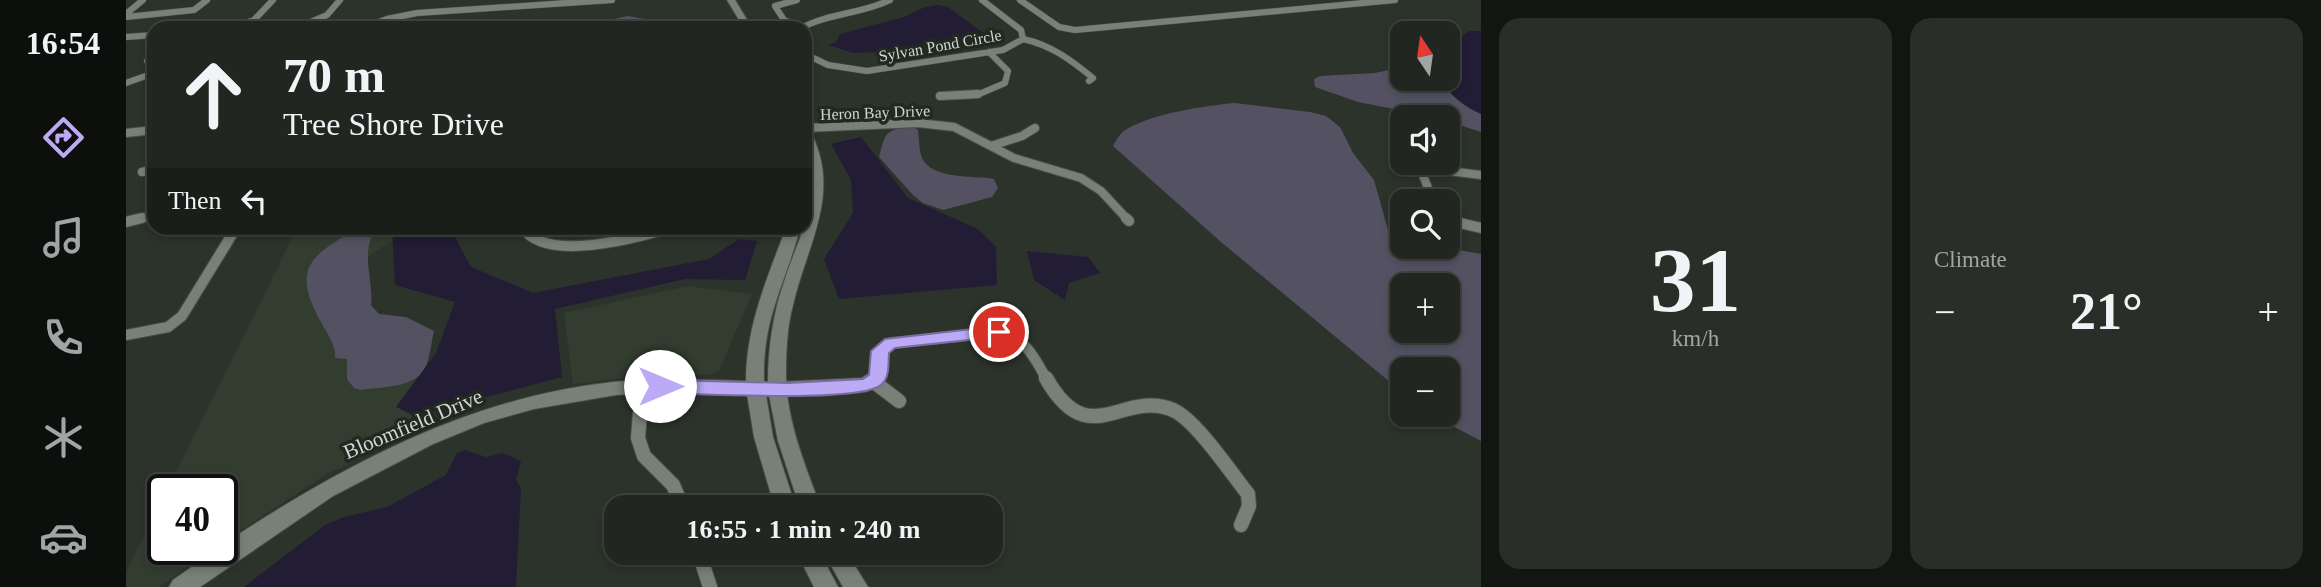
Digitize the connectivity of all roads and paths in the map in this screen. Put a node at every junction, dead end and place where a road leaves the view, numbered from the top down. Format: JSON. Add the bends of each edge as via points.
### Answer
{"nodes":[{"id":1,"x":143,"y":0,"type":"edge"},
{"id":2,"x":207,"y":0,"type":"edge"},
{"id":3,"x":273,"y":0,"type":"edge"},
{"id":4,"x":340,"y":0,"type":"edge"},
{"id":5,"x":349,"y":0,"type":"edge"},
{"id":6,"x":479,"y":0,"type":"edge"},
{"id":7,"x":611,"y":0,"type":"edge"},
{"id":8,"x":720,"y":0,"type":"edge"},
{"id":9,"x":731,"y":0,"type":"edge"},
{"id":10,"x":797,"y":0,"type":"edge"},
{"id":11,"x":890,"y":0,"type":"edge"},
{"id":12,"x":982,"y":0,"type":"edge"},
{"id":13,"x":1020,"y":0,"type":"edge"},
{"id":14,"x":1395,"y":0,"type":"edge"},
{"id":15,"x":477,"y":9,"type":"junction"},
{"id":16,"x":126,"y":15,"type":"edge"},
{"id":17,"x":730,"y":19,"type":"dead end"},
{"id":18,"x":249,"y":21,"type":"edge"},
{"id":19,"x":313,"y":21,"type":"edge"},
{"id":20,"x":384,"y":21,"type":"edge"},
{"id":21,"x":744,"y":21,"type":"edge"},
{"id":22,"x":786,"y":21,"type":"edge"},
{"id":23,"x":812,"y":23,"type":"edge"},
{"id":24,"x":147,"y":36,"type":"edge"},
{"id":25,"x":126,"y":37,"type":"edge"},
{"id":26,"x":1023,"y":39,"type":"junction"},
{"id":27,"x":989,"y":52,"type":"junction"},
{"id":28,"x":812,"y":57,"type":"edge"},
{"id":29,"x":147,"y":76,"type":"edge"},
{"id":30,"x":1089,"y":81,"type":"dead end"},
{"id":31,"x":126,"y":83,"type":"edge"},
{"id":32,"x":940,"y":96,"type":"dead end"},
{"id":33,"x":1035,"y":128,"type":"dead end"},
{"id":34,"x":812,"y":130,"type":"edge"},
{"id":35,"x":147,"y":131,"type":"edge"},
{"id":36,"x":126,"y":133,"type":"edge"},
{"id":37,"x":991,"y":146,"type":"junction"},
{"id":38,"x":812,"y":148,"type":"edge"},
{"id":39,"x":147,"y":171,"type":"edge"},
{"id":40,"x":142,"y":172,"type":"dead end"},
{"id":41,"x":1481,"y":175,"type":"edge"},
{"id":42,"x":1428,"y":189,"type":"edge"},
{"id":43,"x":812,"y":205,"type":"edge"},
{"id":44,"x":147,"y":217,"type":"edge"},
{"id":45,"x":1129,"y":221,"type":"dead end"},
{"id":46,"x":126,"y":222,"type":"edge"},
{"id":47,"x":1460,"y":223,"type":"edge"},
{"id":48,"x":1481,"y":228,"type":"edge"},
{"id":49,"x":232,"y":235,"type":"edge"},
{"id":50,"x":528,"y":235,"type":"edge"},
{"id":51,"x":618,"y":235,"type":"edge"},
{"id":52,"x":790,"y":235,"type":"edge"},
{"id":53,"x":804,"y":235,"type":"edge"},
{"id":54,"x":126,"y":335,"type":"edge"},
{"id":55,"x":874,"y":382,"type":"junction"},
{"id":56,"x":642,"y":387,"type":"junction"},
{"id":57,"x":756,"y":388,"type":"junction"},
{"id":58,"x":778,"y":389,"type":"junction"},
{"id":59,"x":899,"y":401,"type":"dead end"},
{"id":60,"x":677,"y":495,"type":"edge"},
{"id":61,"x":782,"y":495,"type":"edge"},
{"id":62,"x":806,"y":495,"type":"edge"},
{"id":63,"x":1241,"y":526,"type":"dead end"},
{"id":64,"x":703,"y":565,"type":"edge"},
{"id":65,"x":815,"y":565,"type":"edge"},
{"id":66,"x":842,"y":565,"type":"edge"},
{"id":67,"x":181,"y":587,"type":"edge"},
{"id":68,"x":710,"y":587,"type":"edge"},
{"id":69,"x":827,"y":587,"type":"edge"},
{"id":70,"x":856,"y":587,"type":"edge"}],
"edges":[{"from":1,"to":16,"type":"street"},
{"from":2,"to":16,"type":"street","via":[[194,10]]},
{"from":3,"to":18,"type":"street"},
{"from":4,"to":5,"type":"street"},
{"from":4,"to":19,"type":"street","via":[[327,15]]},
{"from":6,"to":15,"type":"street"},
{"from":7,"to":15,"type":"street"},
{"from":8,"to":17,"type":"street"},
{"from":9,"to":21,"type":"street"},
{"from":10,"to":22,"type":"street","via":[[775,6]]},
{"from":11,"to":23,"type":"street"},
{"from":12,"to":26,"type":"street","name":"Sylvan Pond Circle","via":[[1021,30]]},
{"from":13,"to":14,"type":"street","via":[[1059,27],[1075,30]]},
{"from":15,"to":20,"type":"street","via":[[402,15]]},
{"from":24,"to":25,"type":"street"},
{"from":26,"to":27,"type":"street","name":"Sylvan Pond Circle"},
{"from":26,"to":30,"type":"street","via":[[1062,53],[1093,78]]},
{"from":27,"to":28,"type":"street","name":"Sylvan Pond Circle","via":[[867,71],[828,65]]},
{"from":27,"to":32,"type":"street","via":[[1008,71],[1005,83],[977,95]]},
{"from":29,"to":31,"type":"street"},
{"from":33,"to":37,"type":"street"},
{"from":34,"to":37,"type":"street","name":"Heron Bay Drive","via":[[934,123],[954,127]]},
{"from":35,"to":36,"type":"street"},
{"from":37,"to":45,"type":"street","name":"Heron Bay Drive","via":[[1014,158],[1081,178],[1101,191]]},
{"from":38,"to":43,"type":"street","via":[[818,184]]},
{"from":39,"to":40,"type":"street"},
{"from":41,"to":42,"type":"street","via":[[1424,167],[1421,170]]},
{"from":44,"to":46,"type":"street"},
{"from":47,"to":48,"type":"street"},
{"from":49,"to":54,"type":"street","via":[[182,316],[167,327]]},
{"from":50,"to":51,"type":"street","via":[[556,246]]},
{"from":52,"to":57,"type":"street","via":[[761,316]]},
{"from":53,"to":58,"type":"street","via":[[780,328]]},
{"from":55,"to":58,"type":"street"},
{"from":55,"to":59,"type":"street"},
{"from":55,"to":63,"type":"street","via":[[880,351],[891,343],[999,332],[1016,337],[1064,405],[1078,414],[1095,416],[1156,404],[1176,410],[1188,420],[1248,494],[1249,506]]},
{"from":56,"to":57,"type":"street","name":"Bloomfield Drive"},
{"from":56,"to":60,"type":"street","via":[[638,438],[644,456]]},
{"from":56,"to":67,"type":"street","name":"Bloomfield Drive","via":[[528,404],[481,417],[390,454],[268,524]]},
{"from":57,"to":58,"type":"street","name":"Bloomfield Drive"},
{"from":57,"to":61,"type":"street"},
{"from":58,"to":62,"type":"street","via":[[790,448]]},
{"from":64,"to":68,"type":"street"},
{"from":65,"to":69,"type":"street"},
{"from":66,"to":70,"type":"street"}]}
